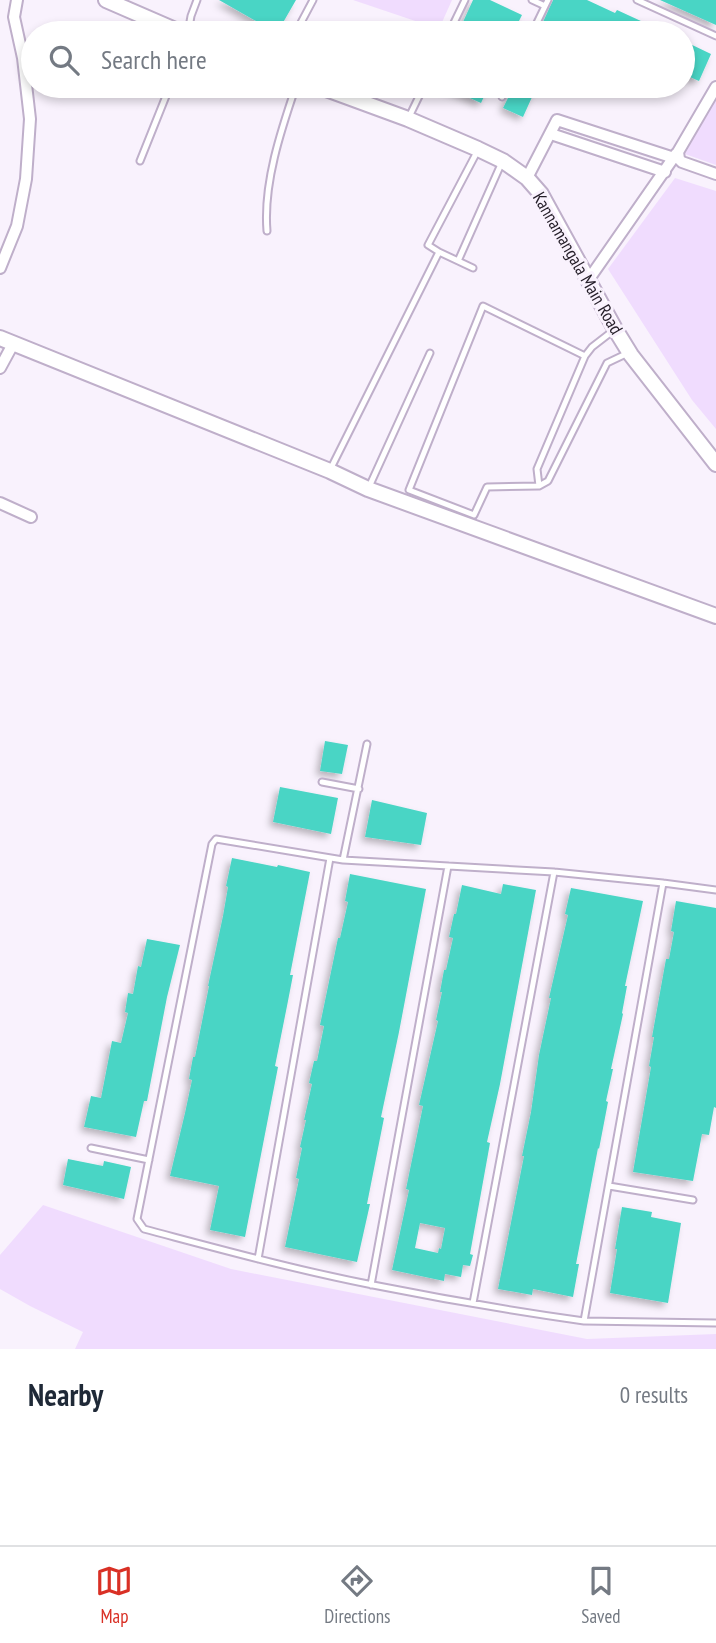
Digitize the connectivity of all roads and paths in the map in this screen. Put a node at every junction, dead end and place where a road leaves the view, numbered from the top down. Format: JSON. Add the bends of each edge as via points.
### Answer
{"nodes":[{"id":1,"x":17,"y":0,"type":"edge"},
{"id":2,"x":197,"y":0,"type":"edge"},
{"id":3,"x":313,"y":0,"type":"edge"},
{"id":4,"x":465,"y":0,"type":"edge"},
{"id":5,"x":532,"y":0,"type":"edge"},
{"id":6,"x":637,"y":0,"type":"edge"},
{"id":7,"x":110,"y":1,"type":"edge"},
{"id":8,"x":547,"y":3,"type":"edge"},
{"id":9,"x":155,"y":21,"type":"edge"},
{"id":10,"x":190,"y":21,"type":"edge"},
{"id":11,"x":302,"y":21,"type":"edge"},
{"id":12,"x":455,"y":21,"type":"edge"},
{"id":13,"x":538,"y":21,"type":"edge"},
{"id":14,"x":683,"y":21,"type":"edge"},
{"id":15,"x":695,"y":26,"type":"edge"},
{"id":16,"x":716,"y":36,"type":"edge"},
{"id":17,"x":21,"y":49,"type":"edge"},
{"id":18,"x":716,"y":87,"type":"edge"},
{"id":19,"x":28,"y":98,"type":"edge"},
{"id":20,"x":165,"y":98,"type":"edge"},
{"id":21,"x":292,"y":98,"type":"edge"},
{"id":22,"x":351,"y":98,"type":"edge"},
{"id":23,"x":418,"y":98,"type":"edge"},
{"id":24,"x":408,"y":119,"type":"junction"},
{"id":25,"x":551,"y":134,"type":"junction"},
{"id":26,"x":478,"y":149,"type":"junction"},
{"id":27,"x":676,"y":155,"type":"junction"},
{"id":28,"x":140,"y":161,"type":"dead end"},
{"id":29,"x":503,"y":161,"type":"junction"},
{"id":30,"x":665,"y":172,"type":"junction"},
{"id":31,"x":716,"y":174,"type":"edge"},
{"id":32,"x":527,"y":178,"type":"junction"},
{"id":33,"x":267,"y":231,"type":"dead end"},
{"id":34,"x":439,"y":253,"type":"junction"},
{"id":35,"x":458,"y":261,"type":"junction"},
{"id":36,"x":0,"y":268,"type":"edge"},
{"id":37,"x":473,"y":268,"type":"dead end"},
{"id":38,"x":589,"y":279,"type":"junction"},
{"id":39,"x":615,"y":329,"type":"junction"},
{"id":40,"x":6,"y":341,"type":"edge"},
{"id":41,"x":630,"y":352,"type":"junction"},
{"id":42,"x":430,"y":353,"type":"dead end"},
{"id":43,"x":585,"y":356,"type":"junction"},
{"id":44,"x":0,"y":368,"type":"edge"},
{"id":45,"x":716,"y":464,"type":"edge"},
{"id":46,"x":330,"y":471,"type":"junction"},
{"id":47,"x":539,"y":486,"type":"junction"},
{"id":48,"x":368,"y":489,"type":"junction"},
{"id":49,"x":0,"y":503,"type":"edge"},
{"id":50,"x":31,"y":517,"type":"dead end"},
{"id":51,"x":716,"y":616,"type":"edge"},
{"id":52,"x":367,"y":744,"type":"dead end"},
{"id":53,"x":322,"y":782,"type":"dead end"},
{"id":54,"x":359,"y":789,"type":"junction"},
{"id":55,"x":330,"y":858,"type":"junction"},
{"id":56,"x":343,"y":860,"type":"junction"},
{"id":57,"x":448,"y":866,"type":"junction"},
{"id":58,"x":554,"y":872,"type":"junction"},
{"id":59,"x":663,"y":883,"type":"junction"},
{"id":60,"x":716,"y":890,"type":"edge"},
{"id":61,"x":91,"y":1148,"type":"dead end"},
{"id":62,"x":149,"y":1160,"type":"junction"},
{"id":63,"x":609,"y":1186,"type":"junction"},
{"id":64,"x":693,"y":1200,"type":"dead end"},
{"id":65,"x":258,"y":1259,"type":"junction"},
{"id":66,"x":371,"y":1284,"type":"junction"},
{"id":67,"x":473,"y":1303,"type":"junction"},
{"id":68,"x":584,"y":1321,"type":"junction"},
{"id":69,"x":716,"y":1323,"type":"edge"}],
"edges":[{"from":1,"to":17,"type":"street","via":[[14,18]]},
{"from":2,"to":10,"type":"lane"},
{"from":3,"to":11,"type":"lane"},
{"from":4,"to":12,"type":"lane"},
{"from":5,"to":8,"type":"lane"},
{"from":6,"to":14,"type":"lane"},
{"from":7,"to":9,"type":"street"},
{"from":8,"to":13,"type":"lane"},
{"from":15,"to":16,"type":"lane"},
{"from":18,"to":27,"type":"street"},
{"from":19,"to":36,"type":"street","via":[[26,179],[17,226]]},
{"from":20,"to":28,"type":"lane"},
{"from":21,"to":33,"type":"lane","via":[[271,178]]},
{"from":22,"to":24,"type":"street","name":"Kannamangala Main Road"},
{"from":23,"to":24,"type":"lane"},
{"from":24,"to":26,"type":"street","name":"Kannamangala Main Road"},
{"from":25,"to":27,"type":"street","via":[[559,120]]},
{"from":25,"to":30,"type":"street"},
{"from":25,"to":32,"type":"street"},
{"from":26,"to":29,"type":"street","name":"Kannamangala Main Road"},
{"from":26,"to":34,"type":"lane","via":[[428,245]]},
{"from":27,"to":30,"type":"street"},
{"from":27,"to":31,"type":"street","via":[[682,162]]},
{"from":29,"to":32,"type":"street","name":"Kannamangala Main Road"},
{"from":29,"to":35,"type":"lane"},
{"from":30,"to":38,"type":"street"},
{"from":32,"to":38,"type":"street","name":"Kannamangala Main Road","via":[[541,194]]},
{"from":34,"to":35,"type":"lane"},
{"from":34,"to":46,"type":"lane"},
{"from":35,"to":37,"type":"lane"},
{"from":38,"to":39,"type":"street","name":"Kannamangala Main Road"},
{"from":39,"to":41,"type":"street","name":"Kannamangala Main Road"},
{"from":39,"to":43,"type":"lane"},
{"from":40,"to":44,"type":"street"},
{"from":40,"to":46,"type":"street"},
{"from":41,"to":45,"type":"street","name":"Kannamangala Main Road"},
{"from":41,"to":47,"type":"lane","via":[[607,363],[548,481]]},
{"from":42,"to":48,"type":"lane"},
{"from":43,"to":47,"type":"lane","via":[[537,469]]},
{"from":43,"to":47,"type":"lane","via":[[483,306],[409,490],[474,515],[487,487]]},
{"from":46,"to":48,"type":"street"},
{"from":48,"to":51,"type":"street"},
{"from":49,"to":50,"type":"street"},
{"from":52,"to":54,"type":"lane"},
{"from":53,"to":54,"type":"lane"},
{"from":54,"to":56,"type":"lane"},
{"from":55,"to":56,"type":"lane"},
{"from":55,"to":62,"type":"lane","via":[[222,839],[212,844]]},
{"from":55,"to":65,"type":"lane"},
{"from":56,"to":57,"type":"lane"},
{"from":57,"to":58,"type":"lane"},
{"from":57,"to":66,"type":"lane"},
{"from":58,"to":59,"type":"lane"},
{"from":58,"to":67,"type":"lane"},
{"from":59,"to":60,"type":"lane"},
{"from":59,"to":63,"type":"lane"},
{"from":61,"to":62,"type":"lane"},
{"from":62,"to":65,"type":"lane","via":[[137,1219],[144,1229]]},
{"from":63,"to":64,"type":"lane"},
{"from":63,"to":68,"type":"lane"},
{"from":65,"to":66,"type":"lane"},
{"from":66,"to":67,"type":"lane"},
{"from":67,"to":68,"type":"lane"},
{"from":68,"to":69,"type":"lane"}]}
